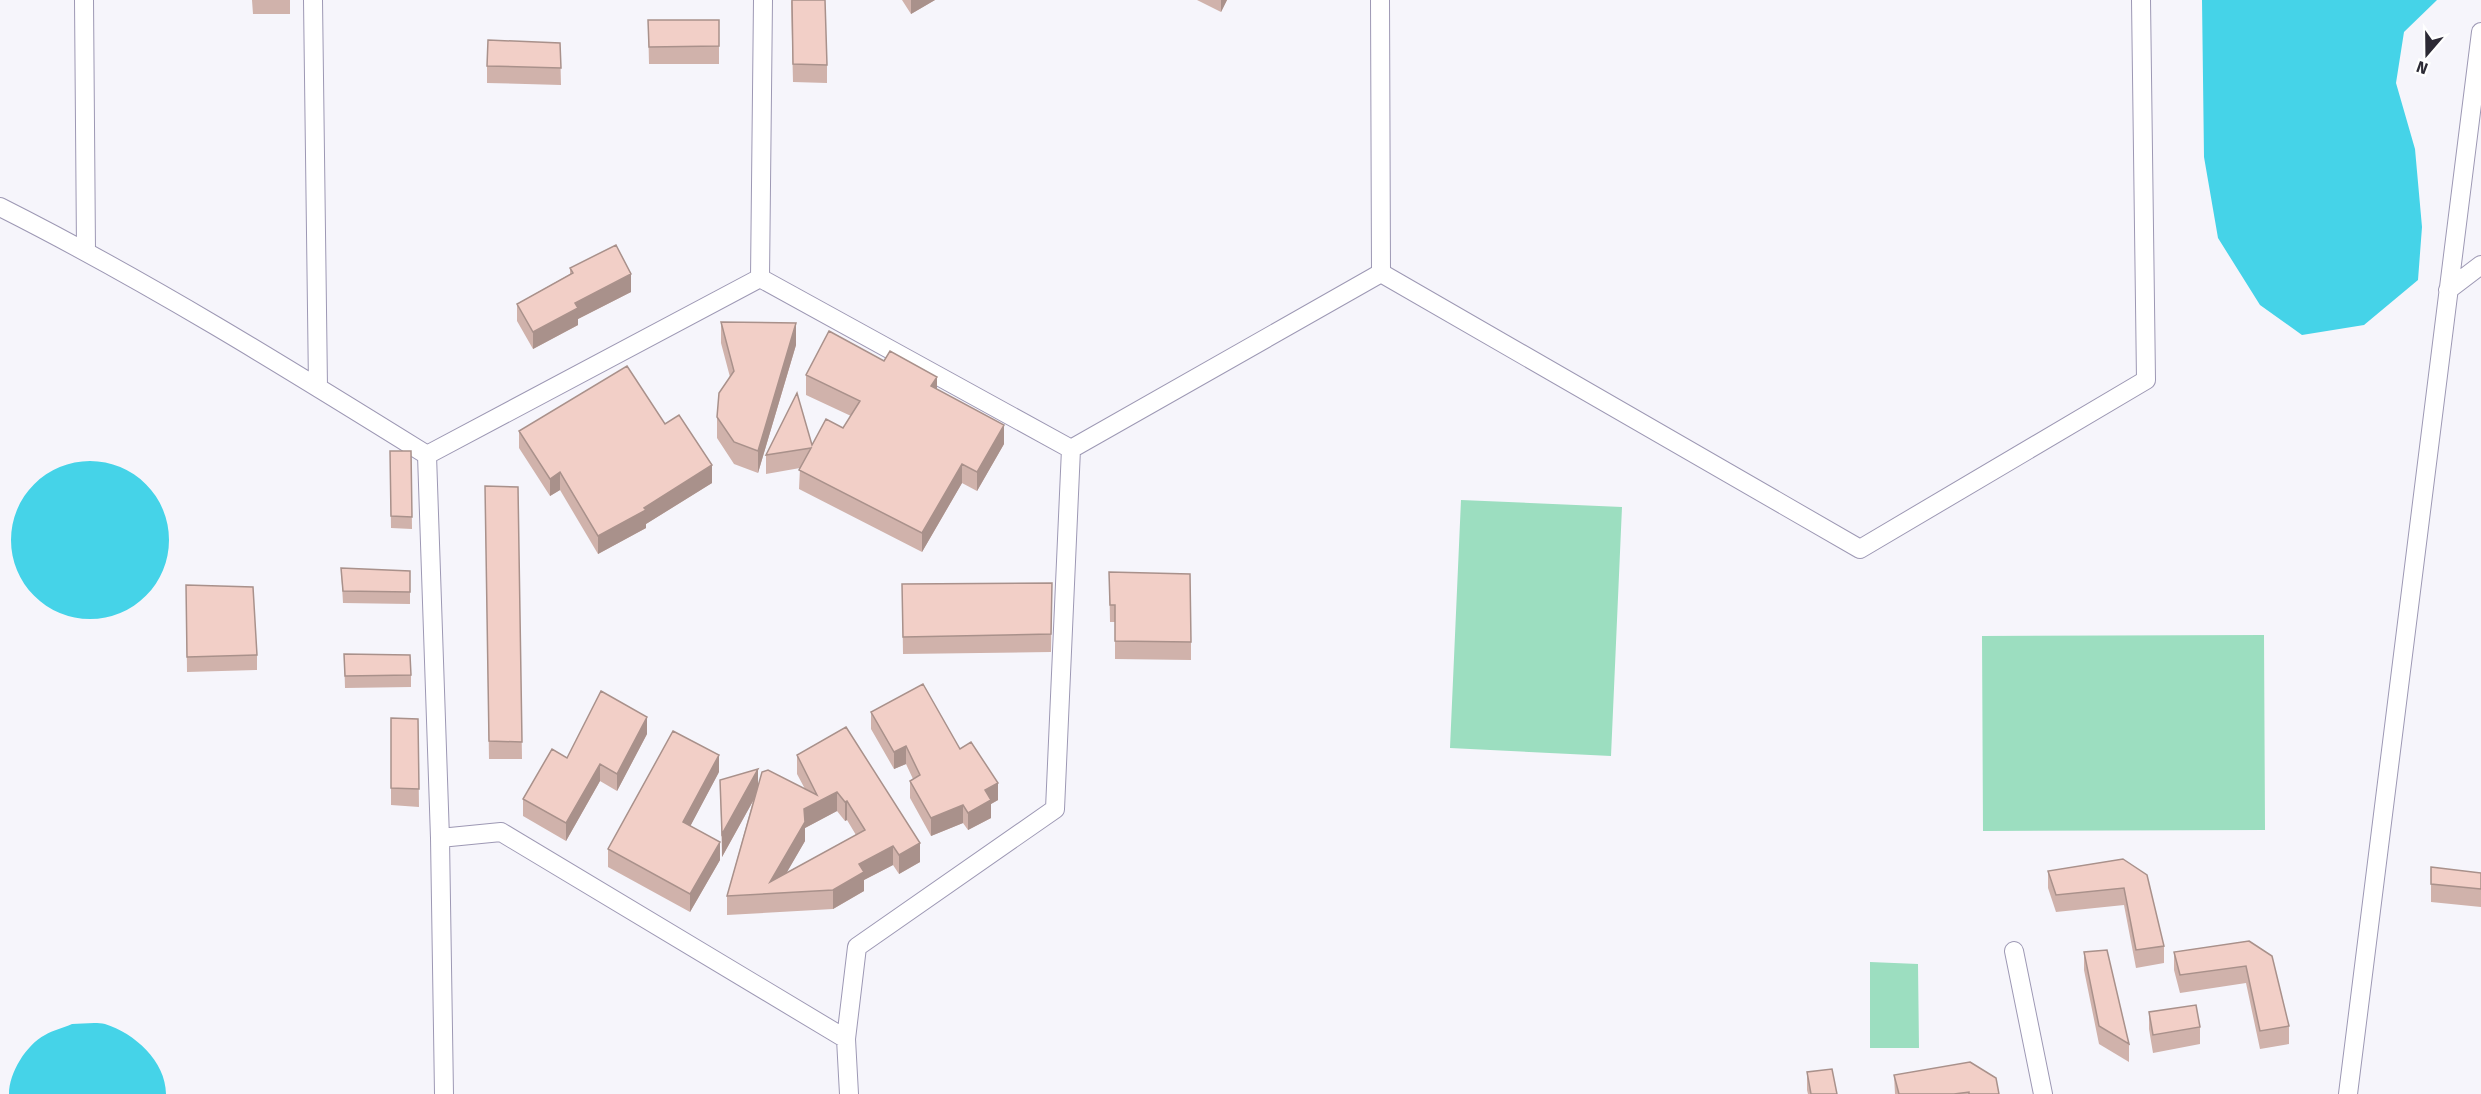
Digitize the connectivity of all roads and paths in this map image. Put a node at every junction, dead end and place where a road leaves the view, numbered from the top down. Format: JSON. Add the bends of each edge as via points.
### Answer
{"nodes":[{"id":1,"x":84,"y":0,"type":"edge"},
{"id":2,"x":313,"y":0,"type":"edge"},
{"id":3,"x":763,"y":0,"type":"edge"},
{"id":4,"x":1380,"y":0,"type":"edge"},
{"id":5,"x":2141,"y":0,"type":"edge"},
{"id":6,"x":2481,"y":32,"type":"edge"},
{"id":7,"x":2468,"y":136,"type":"junction"},
{"id":8,"x":2481,"y":156,"type":"edge"},
{"id":9,"x":0,"y":207,"type":"edge"},
{"id":10,"x":86,"y":250,"type":"junction"},
{"id":11,"x":2481,"y":265,"type":"edge"},
{"id":12,"x":1381,"y":273,"type":"junction"},
{"id":13,"x":760,"y":278,"type":"junction"},
{"id":14,"x":2448,"y":290,"type":"junction"},
{"id":15,"x":318,"y":387,"type":"junction"},
{"id":16,"x":1071,"y":449,"type":"junction"},
{"id":17,"x":427,"y":455,"type":"junction"},
{"id":18,"x":440,"y":838,"type":"junction"},
{"id":19,"x":2014,"y":951,"type":"dead end"},
{"id":20,"x":846,"y":1040,"type":"junction"},
{"id":21,"x":444,"y":1094,"type":"edge"},
{"id":22,"x":849,"y":1094,"type":"edge"},
{"id":23,"x":2043,"y":1094,"type":"edge"},
{"id":24,"x":2348,"y":1094,"type":"edge"}],
"edges":[{"from":1,"to":10,"type":"street"},
{"from":2,"to":15,"type":"street"},
{"from":3,"to":13,"type":"street"},
{"from":4,"to":12,"type":"street"},
{"from":5,"to":12,"type":"street","via":[[2146,380],[1860,549]]},
{"from":6,"to":7,"type":"street"},
{"from":7,"to":8,"type":"street"},
{"from":7,"to":14,"type":"street"},
{"from":9,"to":10,"type":"street"},
{"from":10,"to":15,"type":"street"},
{"from":11,"to":14,"type":"street"},
{"from":12,"to":16,"type":"street"},
{"from":13,"to":16,"type":"street"},
{"from":13,"to":17,"type":"street"},
{"from":14,"to":24,"type":"street"},
{"from":15,"to":17,"type":"street"},
{"from":16,"to":20,"type":"street","via":[[1055,809],[857,947]]},
{"from":17,"to":18,"type":"street"},
{"from":18,"to":20,"type":"street","via":[[501,832]]},
{"from":18,"to":21,"type":"street"},
{"from":19,"to":23,"type":"street"},
{"from":20,"to":22,"type":"street"}]}
